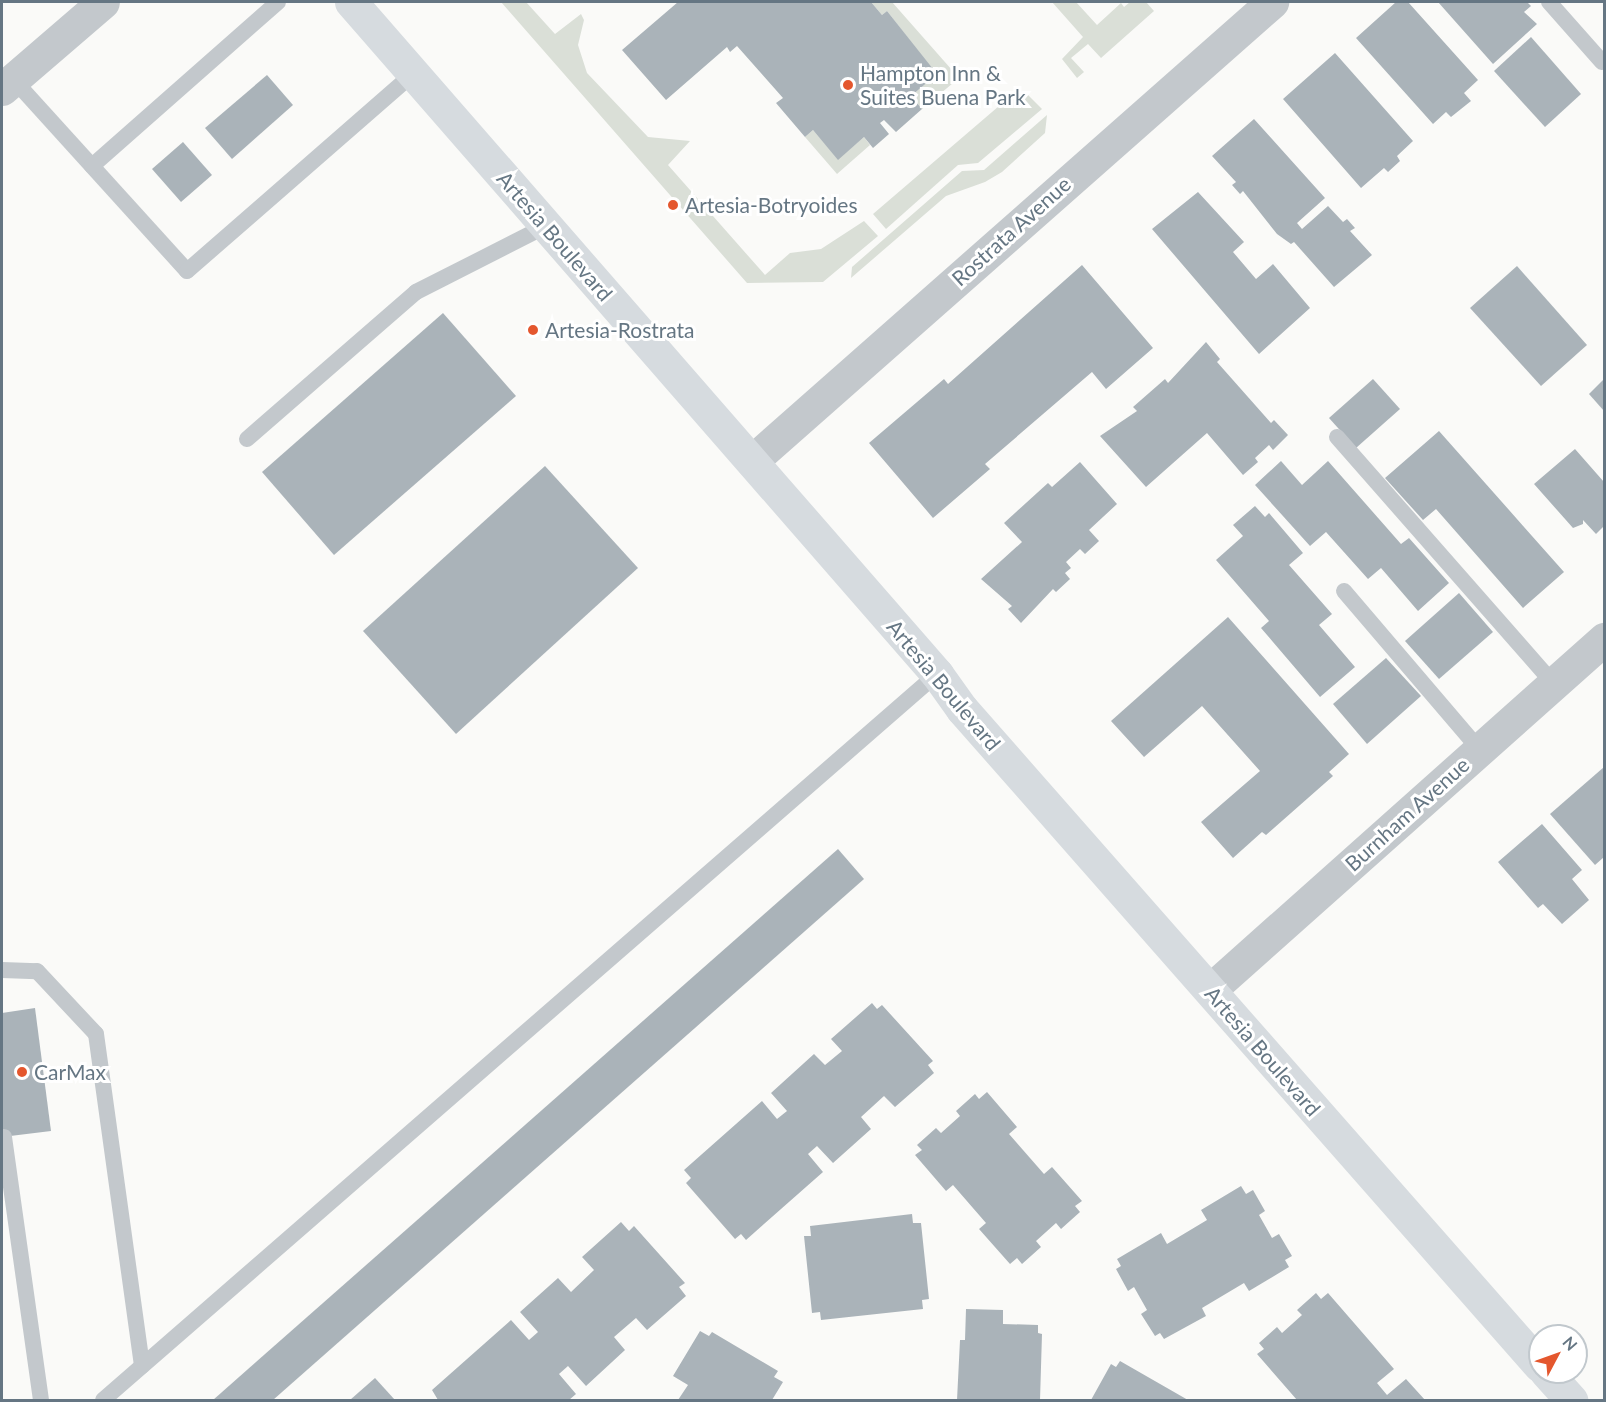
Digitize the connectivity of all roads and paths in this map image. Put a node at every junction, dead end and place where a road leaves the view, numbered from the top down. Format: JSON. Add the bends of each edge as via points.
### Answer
{"nodes":[{"id":1,"x":103,"y":2,"type":"edge"},
{"id":2,"x":278,"y":2,"type":"edge"},
{"id":3,"x":351,"y":2,"type":"edge"},
{"id":4,"x":1272,"y":2,"type":"edge"},
{"id":5,"x":1549,"y":2,"type":"edge"},
{"id":6,"x":1602,"y":62,"type":"dead end"},
{"id":7,"x":414,"y":73,"type":"junction"},
{"id":8,"x":7,"y":84,"type":"edge"},
{"id":9,"x":92,"y":166,"type":"junction"},
{"id":10,"x":546,"y":226,"type":"junction"},
{"id":11,"x":1337,"y":437,"type":"dead end"},
{"id":12,"x":247,"y":439,"type":"dead end"},
{"id":13,"x":752,"y":461,"type":"junction"},
{"id":14,"x":1344,"y":591,"type":"dead end"},
{"id":15,"x":1605,"y":639,"type":"edge"},
{"id":16,"x":937,"y":674,"type":"junction"},
{"id":17,"x":1553,"y":683,"type":"junction"},
{"id":18,"x":1479,"y":749,"type":"junction"},
{"id":19,"x":2,"y":970,"type":"edge"},
{"id":20,"x":1210,"y":990,"type":"junction"},
{"id":21,"x":4,"y":1137,"type":"dead end"},
{"id":22,"x":1528,"y":1352,"type":"edge"},
{"id":23,"x":142,"y":1366,"type":"junction"},
{"id":24,"x":1556,"y":1384,"type":"edge"},
{"id":25,"x":41,"y":1401,"type":"edge"},
{"id":26,"x":103,"y":1401,"type":"edge"},
{"id":27,"x":1571,"y":1401,"type":"edge"}],
"edges":[{"from":1,"to":8,"type":"street"},
{"from":2,"to":9,"type":"lane"},
{"from":3,"to":7,"type":"main road","name":"Artesia Boulevard"},
{"from":4,"to":13,"type":"street","name":"Rostrata Avenue"},
{"from":5,"to":6,"type":"lane"},
{"from":7,"to":9,"type":"lane","via":[[187,271]]},
{"from":7,"to":10,"type":"main road","name":"Artesia Boulevard"},
{"from":8,"to":9,"type":"lane"},
{"from":10,"to":12,"type":"lane","via":[[416,292]]},
{"from":10,"to":13,"type":"main road","name":"Artesia Boulevard"},
{"from":11,"to":17,"type":"lane"},
{"from":13,"to":16,"type":"main road","name":"Artesia Boulevard"},
{"from":14,"to":18,"type":"lane"},
{"from":15,"to":17,"type":"street","name":"Burnham Avenue"},
{"from":16,"to":20,"type":"main road","name":"Artesia Boulevard","via":[[962,709]]},
{"from":16,"to":23,"type":"lane"},
{"from":17,"to":18,"type":"street","name":"Burnham Avenue"},
{"from":18,"to":20,"type":"street","name":"Burnham Avenue"},
{"from":19,"to":23,"type":"lane","via":[[37,971],[96,1034]]},
{"from":20,"to":22,"type":"main road","name":"Artesia Boulevard"},
{"from":21,"to":25,"type":"lane"},
{"from":23,"to":26,"type":"lane"},
{"from":24,"to":27,"type":"main road"}]}
